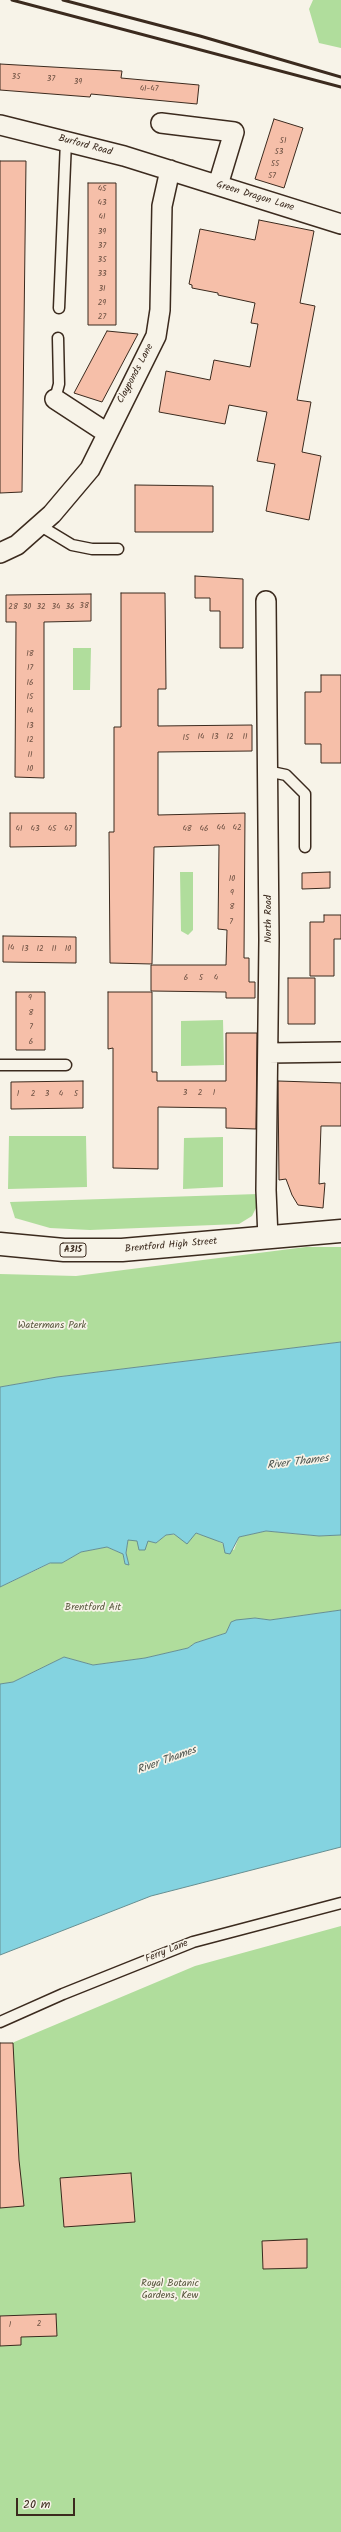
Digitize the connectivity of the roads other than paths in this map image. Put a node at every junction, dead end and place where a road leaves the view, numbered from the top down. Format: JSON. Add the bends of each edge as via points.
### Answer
{"nodes":[{"id":1,"x":161,"y":123,"type":"dead end"},
{"id":2,"x":0,"y":125,"type":"edge"},
{"id":3,"x":66,"y":141,"type":"junction"},
{"id":4,"x":170,"y":170,"type":"junction"},
{"id":5,"x":218,"y":185,"type":"junction"},
{"id":6,"x":341,"y":224,"type":"edge"},
{"id":7,"x":59,"y":308,"type":"dead end"},
{"id":8,"x":58,"y":338,"type":"dead end"},
{"id":9,"x":55,"y":399,"type":"joint"},
{"id":10,"x":107,"y":433,"type":"junction"},
{"id":11,"x":39,"y":525,"type":"junction"},
{"id":12,"x":118,"y":549,"type":"dead end"},
{"id":13,"x":0,"y":553,"type":"edge"},
{"id":14,"x":266,"y":600,"type":"dead end"},
{"id":15,"x":267,"y":771,"type":"junction"},
{"id":16,"x":305,"y":847,"type":"dead end"},
{"id":17,"x":341,"y":1052,"type":"edge"},
{"id":18,"x":268,"y":1053,"type":"junction"},
{"id":19,"x":0,"y":1065,"type":"edge"},
{"id":20,"x":66,"y":1065,"type":"dead end"},
{"id":21,"x":341,"y":1231,"type":"edge"},
{"id":22,"x":268,"y":1238,"type":"junction"},
{"id":23,"x":0,"y":1244,"type":"edge"},
{"id":24,"x":341,"y":1903,"type":"edge"},
{"id":25,"x":0,"y":2022,"type":"edge"}],
"edges":[{"from":1,"to":5,"type":"street","via":[[234,132]]},
{"from":2,"to":3,"type":"street","name":"Burford Road"},
{"from":3,"to":4,"type":"street","name":"Burford Road"},
{"from":3,"to":7,"type":"lane"},
{"from":4,"to":5,"type":"street","name":"Green Dragon Lane"},
{"from":4,"to":10,"type":"street","name":"Clayponds Lane","via":[[162,206],[160,310],[156,336]]},
{"from":5,"to":6,"type":"street","name":"Green Dragon Lane"},
{"from":8,"to":9,"type":"lane","via":[[58,384]]},
{"from":9,"to":10,"type":"street"},
{"from":10,"to":11,"type":"street","name":"Clayponds Lane","via":[[90,469],[52,514]]},
{"from":11,"to":12,"type":"lane","via":[[72,545],[92,549]]},
{"from":11,"to":13,"type":"street","name":"Clayponds Lane","via":[[17,545]]},
{"from":14,"to":15,"type":"street","name":"North Road"},
{"from":15,"to":16,"type":"lane","via":[[286,775],[305,794]]},
{"from":15,"to":18,"type":"street","name":"North Road"},
{"from":17,"to":18,"type":"street"},
{"from":18,"to":22,"type":"street","name":"North Road"},
{"from":19,"to":20,"type":"lane"},
{"from":21,"to":22,"type":"main road","name":"Brentford High Street","number":"A315"},
{"from":22,"to":23,"type":"main road","name":"Brentford High Street","number":"A315","via":[[122,1250],[64,1250]]},
{"from":24,"to":25,"type":"lane","name":"Ferry Lane","via":[[193,1942]]}]}
